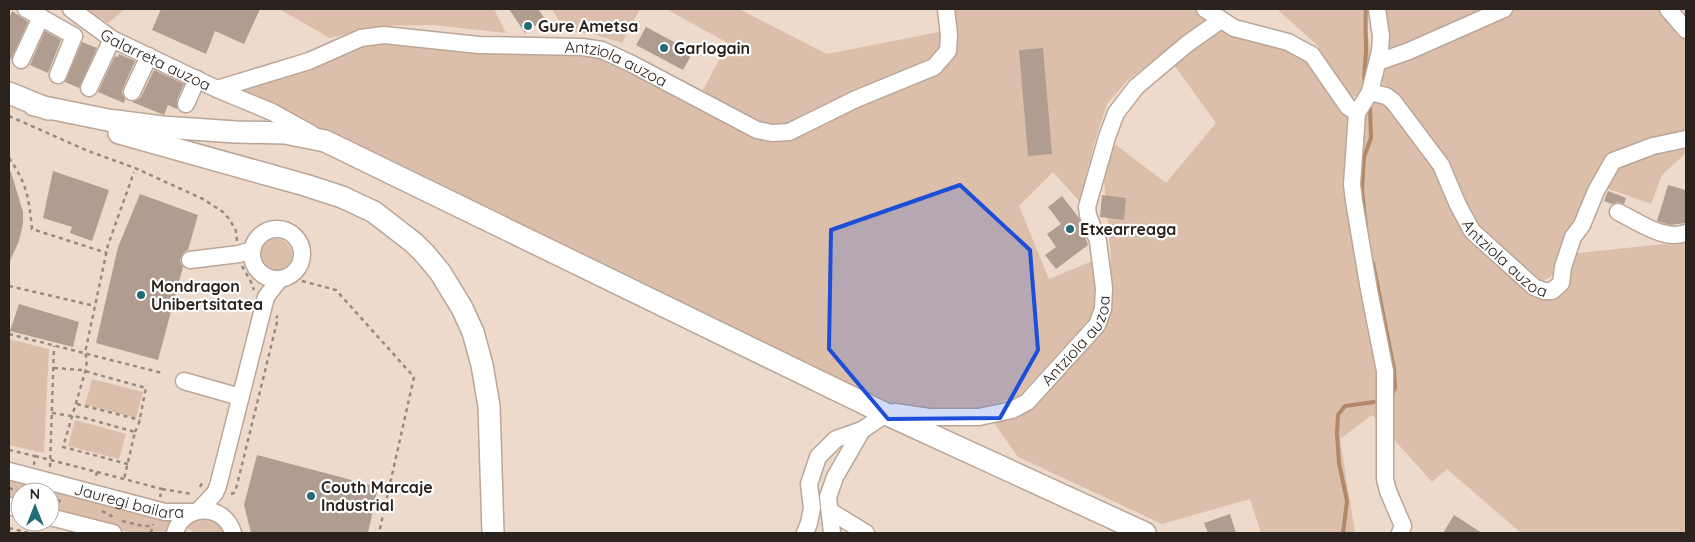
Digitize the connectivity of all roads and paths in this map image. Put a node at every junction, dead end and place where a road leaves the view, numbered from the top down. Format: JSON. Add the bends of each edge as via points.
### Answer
{"nodes":[{"id":1,"x":71,"y":9,"type":"edge"},
{"id":2,"x":946,"y":9,"type":"edge"},
{"id":3,"x":1205,"y":9,"type":"edge"},
{"id":4,"x":1378,"y":9,"type":"edge"},
{"id":5,"x":1504,"y":9,"type":"edge"},
{"id":6,"x":1668,"y":9,"type":"edge"},
{"id":7,"x":31,"y":11,"type":"edge"},
{"id":8,"x":1221,"y":20,"type":"junction"},
{"id":9,"x":1686,"y":30,"type":"edge"},
{"id":10,"x":112,"y":39,"type":"junction"},
{"id":11,"x":149,"y":56,"type":"junction"},
{"id":12,"x":22,"y":60,"type":"dead end"},
{"id":13,"x":1378,"y":62,"type":"junction"},
{"id":14,"x":58,"y":75,"type":"dead end"},
{"id":15,"x":198,"y":79,"type":"junction"},
{"id":16,"x":89,"y":88,"type":"dead end"},
{"id":17,"x":218,"y":89,"type":"junction"},
{"id":18,"x":132,"y":92,"type":"dead end"},
{"id":19,"x":1370,"y":92,"type":"junction"},
{"id":20,"x":9,"y":93,"type":"edge"},
{"id":21,"x":34,"y":104,"type":"junction"},
{"id":22,"x":186,"y":104,"type":"dead end"},
{"id":23,"x":1359,"y":109,"type":"junction"},
{"id":24,"x":9,"y":116,"type":"edge"},
{"id":25,"x":1686,"y":139,"type":"edge"},
{"id":26,"x":325,"y":141,"type":"junction"},
{"id":27,"x":9,"y":158,"type":"edge"},
{"id":28,"x":134,"y":172,"type":"dead end"},
{"id":29,"x":1618,"y":212,"type":"dead end"},
{"id":30,"x":1686,"y":234,"type":"edge"},
{"id":31,"x":245,"y":248,"type":"junction"},
{"id":32,"x":107,"y":252,"type":"junction"},
{"id":33,"x":190,"y":260,"type":"dead end"},
{"id":34,"x":241,"y":264,"type":"dead end"},
{"id":35,"x":259,"y":272,"type":"junction"},
{"id":36,"x":279,"y":280,"type":"junction"},
{"id":37,"x":302,"y":281,"type":"dead end"},
{"id":38,"x":9,"y":286,"type":"edge"},
{"id":39,"x":265,"y":301,"type":"junction"},
{"id":40,"x":95,"y":306,"type":"junction"},
{"id":41,"x":9,"y":334,"type":"edge"},
{"id":42,"x":54,"y":346,"type":"junction"},
{"id":43,"x":85,"y":353,"type":"junction"},
{"id":44,"x":54,"y":368,"type":"junction"},
{"id":45,"x":85,"y":371,"type":"junction"},
{"id":46,"x":162,"y":373,"type":"dead end"},
{"id":47,"x":184,"y":381,"type":"dead end"},
{"id":48,"x":240,"y":397,"type":"junction"},
{"id":49,"x":77,"y":404,"type":"junction"},
{"id":50,"x":52,"y":413,"type":"junction"},
{"id":51,"x":886,"y":414,"type":"junction"},
{"id":52,"x":73,"y":416,"type":"junction"},
{"id":53,"x":140,"y":420,"type":"junction"},
{"id":54,"x":862,"y":430,"type":"junction"},
{"id":55,"x":135,"y":432,"type":"junction"},
{"id":56,"x":128,"y":464,"type":"junction"},
{"id":57,"x":50,"y":467,"type":"dead end"},
{"id":58,"x":9,"y":471,"type":"edge"},
{"id":59,"x":124,"y":478,"type":"dead end"},
{"id":60,"x":203,"y":481,"type":"dead end"},
{"id":61,"x":162,"y":488,"type":"dead end"},
{"id":62,"x":220,"y":493,"type":"junction"},
{"id":63,"x":60,"y":501,"type":"edge"},
{"id":64,"x":66,"y":501,"type":"dead end"},
{"id":65,"x":97,"y":508,"type":"dead end"},
{"id":66,"x":196,"y":511,"type":"junction"},
{"id":67,"x":830,"y":511,"type":"junction"},
{"id":68,"x":224,"y":517,"type":"junction"},
{"id":69,"x":60,"y":519,"type":"edge"},
{"id":70,"x":153,"y":526,"type":"dead end"},
{"id":71,"x":9,"y":528,"type":"edge"},
{"id":72,"x":29,"y":533,"type":"edge"},
{"id":73,"x":113,"y":533,"type":"edge"},
{"id":74,"x":175,"y":533,"type":"edge"},
{"id":75,"x":233,"y":533,"type":"edge"},
{"id":76,"x":379,"y":533,"type":"edge"},
{"id":77,"x":493,"y":533,"type":"edge"},
{"id":78,"x":805,"y":533,"type":"edge"},
{"id":79,"x":832,"y":533,"type":"edge"},
{"id":80,"x":866,"y":533,"type":"edge"},
{"id":81,"x":1145,"y":533,"type":"edge"},
{"id":82,"x":1400,"y":533,"type":"edge"}],
"edges":[{"from":1,"to":10,"type":"street","name":"Galarreta auzoa"},
{"from":2,"to":17,"type":"street","name":"Antziola auzoa","via":[[948,51],[934,67],[856,99],[789,132],[756,130],[632,64],[602,50],[582,47],[479,45],[384,35],[361,38],[309,61]]},
{"from":3,"to":8,"type":"street"},
{"from":4,"to":13,"type":"street","via":[[1381,36]]},
{"from":5,"to":13,"type":"street"},
{"from":6,"to":9,"type":"street"},
{"from":7,"to":12,"type":"street"},
{"from":7,"to":14,"type":"street","via":[[74,36]]},
{"from":8,"to":23,"type":"street","via":[[1234,28],[1305,50],[1312,55],[1348,107]]},
{"from":8,"to":51,"type":"street","name":"Antziola auzoa","via":[[1136,87],[1116,113],[1087,207],[1098,242],[1104,288],[1103,309],[1097,326],[1027,402],[1012,410],[979,418]]},
{"from":10,"to":11,"type":"street","name":"Galarreta auzoa"},
{"from":10,"to":16,"type":"street"},
{"from":11,"to":15,"type":"street","name":"Galarreta auzoa"},
{"from":11,"to":18,"type":"street"},
{"from":13,"to":19,"type":"street"},
{"from":15,"to":17,"type":"street","name":"Galarreta auzoa"},
{"from":15,"to":22,"type":"street"},
{"from":17,"to":26,"type":"street","name":"Galarreta auzoa","via":[[272,112]]},
{"from":19,"to":23,"type":"street"},
{"from":19,"to":25,"type":"street","name":"Antziola auzoa","via":[[1393,101],[1441,164],[1472,231],[1534,287],[1544,291],[1552,291],[1561,283],[1573,237],[1613,161],[1653,146]]},
{"from":20,"to":21,"type":"main road"},
{"from":21,"to":26,"type":"main road","via":[[108,120],[162,127],[285,133]]},
{"from":21,"to":77,"type":"main road","via":[[84,122],[342,197],[374,212],[414,243],[440,272],[458,302],[473,332],[482,365],[489,406]]},
{"from":23,"to":82,"type":"street","via":[[1352,184],[1385,372],[1385,479],[1403,526]]},
{"from":24,"to":31,"type":"path","via":[[203,199],[230,220]]},
{"from":26,"to":51,"type":"main road"},
{"from":27,"to":32,"type":"path","via":[[23,180],[30,200],[32,229]]},
{"from":28,"to":32,"type":"path"},
{"from":29,"to":30,"type":"street","via":[[1665,235],[1677,237]]},
{"from":31,"to":33,"type":"street","via":[[238,254]]},
{"from":31,"to":35,"type":"street"},
{"from":31,"to":36,"type":"street","via":[[269,230],[285,230],[297,238],[303,253],[301,263],[297,271]]},
{"from":32,"to":40,"type":"path"},
{"from":34,"to":39,"type":"path"},
{"from":35,"to":36,"type":"street","via":[[269,279]]},
{"from":35,"to":39,"type":"street"},
{"from":36,"to":39,"type":"street","name":"Jauregi bailara"},
{"from":37,"to":76,"type":"path","via":[[336,290],[414,377]]},
{"from":38,"to":40,"type":"path"},
{"from":39,"to":48,"type":"street","name":"Jauregi bailara"},
{"from":39,"to":62,"type":"path","via":[[278,318],[236,489],[234,493]]},
{"from":40,"to":43,"type":"path"},
{"from":41,"to":42,"type":"path"},
{"from":42,"to":43,"type":"path"},
{"from":42,"to":44,"type":"path"},
{"from":43,"to":45,"type":"path"},
{"from":43,"to":46,"type":"path"},
{"from":44,"to":45,"type":"path"},
{"from":44,"to":50,"type":"path"},
{"from":45,"to":49,"type":"path"},
{"from":45,"to":53,"type":"path","via":[[146,388]]},
{"from":47,"to":48,"type":"street"},
{"from":48,"to":62,"type":"street","name":"Jauregi bailara"},
{"from":49,"to":52,"type":"path"},
{"from":49,"to":53,"type":"path"},
{"from":50,"to":52,"type":"path"},
{"from":50,"to":57,"type":"path"},
{"from":51,"to":54,"type":"street"},
{"from":51,"to":81,"type":"main road"},
{"from":52,"to":55,"type":"path"},
{"from":52,"to":56,"type":"path","via":[[63,447]]},
{"from":53,"to":55,"type":"path"},
{"from":54,"to":67,"type":"street","via":[[835,477],[828,497]]},
{"from":54,"to":78,"type":"street","via":[[836,439],[818,457],[809,484],[812,508]]},
{"from":55,"to":56,"type":"path"},
{"from":56,"to":59,"type":"path"},
{"from":58,"to":66,"type":"street","name":"Jauregi bailara","via":[[165,512]]},
{"from":60,"to":61,"type":"path","via":[[197,492],[191,495]]},
{"from":62,"to":66,"type":"street","name":"Jauregi bailara"},
{"from":62,"to":68,"type":"street"},
{"from":63,"to":64,"type":"path"},
{"from":65,"to":70,"type":"path","via":[[124,522]]},
{"from":66,"to":68,"type":"street","via":[[210,510]]},
{"from":66,"to":74,"type":"street","via":[[180,521]]},
{"from":67,"to":79,"type":"street"},
{"from":67,"to":80,"type":"street"},
{"from":68,"to":75,"type":"street"},
{"from":69,"to":73,"type":"street","name":"Jauregi bailara"},
{"from":71,"to":72,"type":"path"}]}
